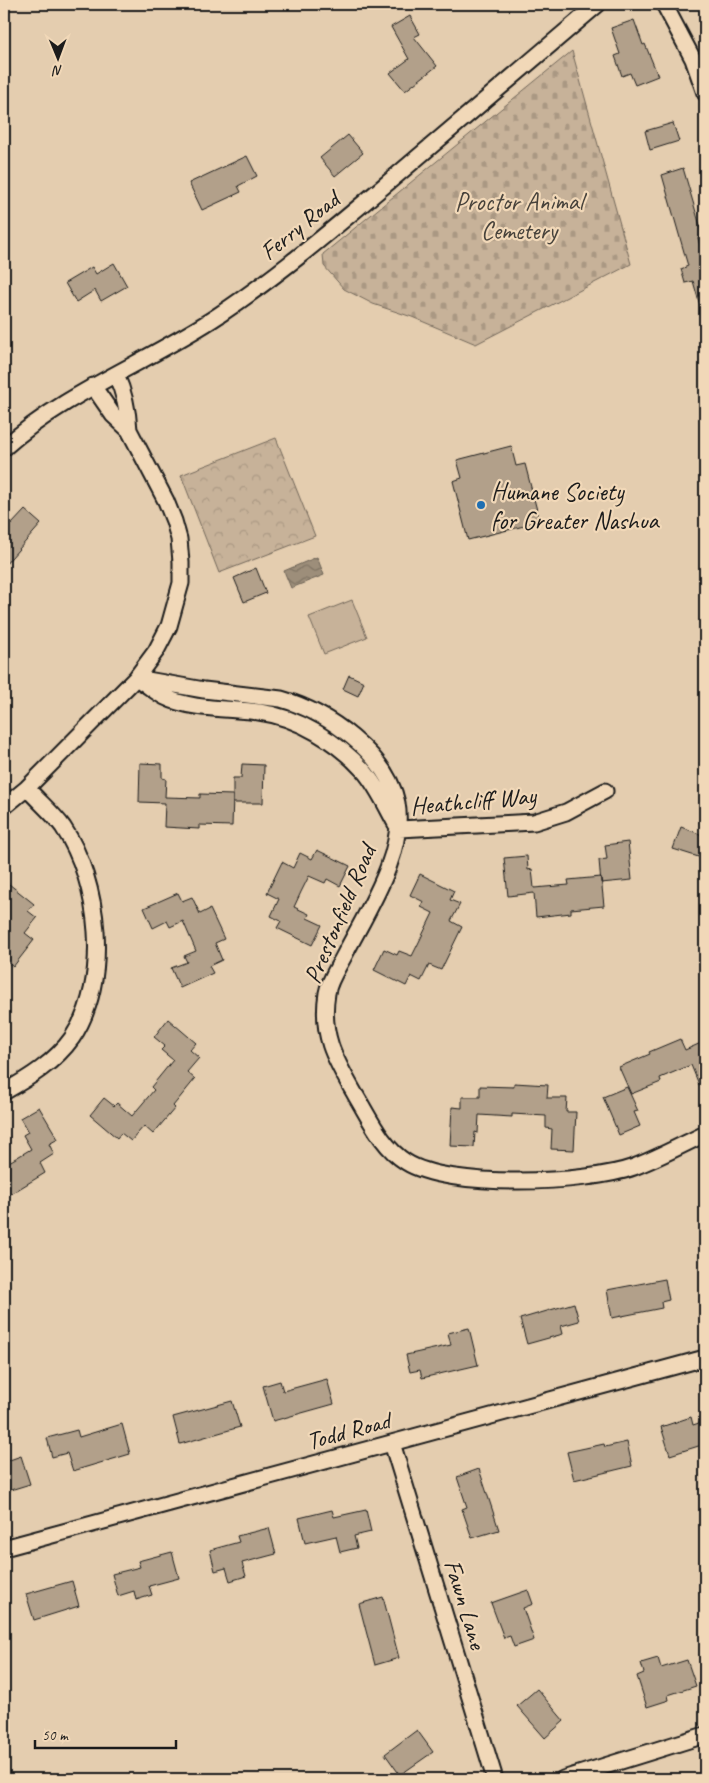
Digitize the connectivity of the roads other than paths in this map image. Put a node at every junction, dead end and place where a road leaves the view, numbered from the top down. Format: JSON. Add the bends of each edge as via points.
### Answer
{"nodes":[{"id":1,"x":598,"y":4,"type":"edge"},
{"id":2,"x":664,"y":4,"type":"edge"},
{"id":3,"x":705,"y":93,"type":"edge"},
{"id":4,"x":116,"y":375,"type":"junction"},
{"id":5,"x":93,"y":386,"type":"junction"},
{"id":6,"x":129,"y":430,"type":"junction"},
{"id":7,"x":4,"y":448,"type":"edge"},
{"id":8,"x":136,"y":678,"type":"junction"},
{"id":9,"x":26,"y":788,"type":"junction"},
{"id":10,"x":605,"y":791,"type":"dead end"},
{"id":11,"x":4,"y":807,"type":"edge"},
{"id":12,"x":399,"y":830,"type":"junction"},
{"id":13,"x":4,"y":1092,"type":"edge"},
{"id":14,"x":705,"y":1134,"type":"edge"},
{"id":15,"x":705,"y":1358,"type":"edge"},
{"id":16,"x":392,"y":1442,"type":"junction"},
{"id":17,"x":4,"y":1548,"type":"edge"},
{"id":18,"x":705,"y":1735,"type":"edge"},
{"id":19,"x":495,"y":1779,"type":"edge"},
{"id":20,"x":563,"y":1779,"type":"edge"}],
"edges":[{"from":1,"to":4,"type":"street","name":"Ferry Road","via":[[300,257],[219,316]]},
{"from":2,"to":3,"type":"street","via":[[693,59]]},
{"from":4,"to":5,"type":"street","name":"Ferry Road"},
{"from":4,"to":6,"type":"street","via":[[128,409]]},
{"from":5,"to":6,"type":"street","via":[[113,415]]},
{"from":5,"to":7,"type":"street","name":"Ferry Road","via":[[38,421]]},
{"from":6,"to":8,"type":"street","via":[[166,501],[174,522],[181,562],[181,583],[169,626]]},
{"from":8,"to":9,"type":"street"},
{"from":8,"to":12,"type":"street","name":"Prestonfield Road","via":[[281,699],[320,716],[358,743],[382,770],[396,802]]},
{"from":9,"to":11,"type":"street"},
{"from":9,"to":13,"type":"street","via":[[62,826],[75,848],[90,889],[96,955],[89,1000],[72,1038],[52,1060]]},
{"from":10,"to":12,"type":"street","name":"Heathcliff Way","via":[[566,812],[534,822]]},
{"from":12,"to":14,"type":"street","name":"Prestonfield Road","via":[[390,865],[327,992],[326,1023],[331,1050],[390,1150],[428,1172],[454,1177],[549,1180],[606,1175],[634,1167]]},
{"from":15,"to":16,"type":"street","name":"Todd Road"},
{"from":16,"to":17,"type":"street","name":"Todd Road"},
{"from":16,"to":19,"type":"street","name":"Fawn Lane"},
{"from":18,"to":20,"type":"street"}]}
